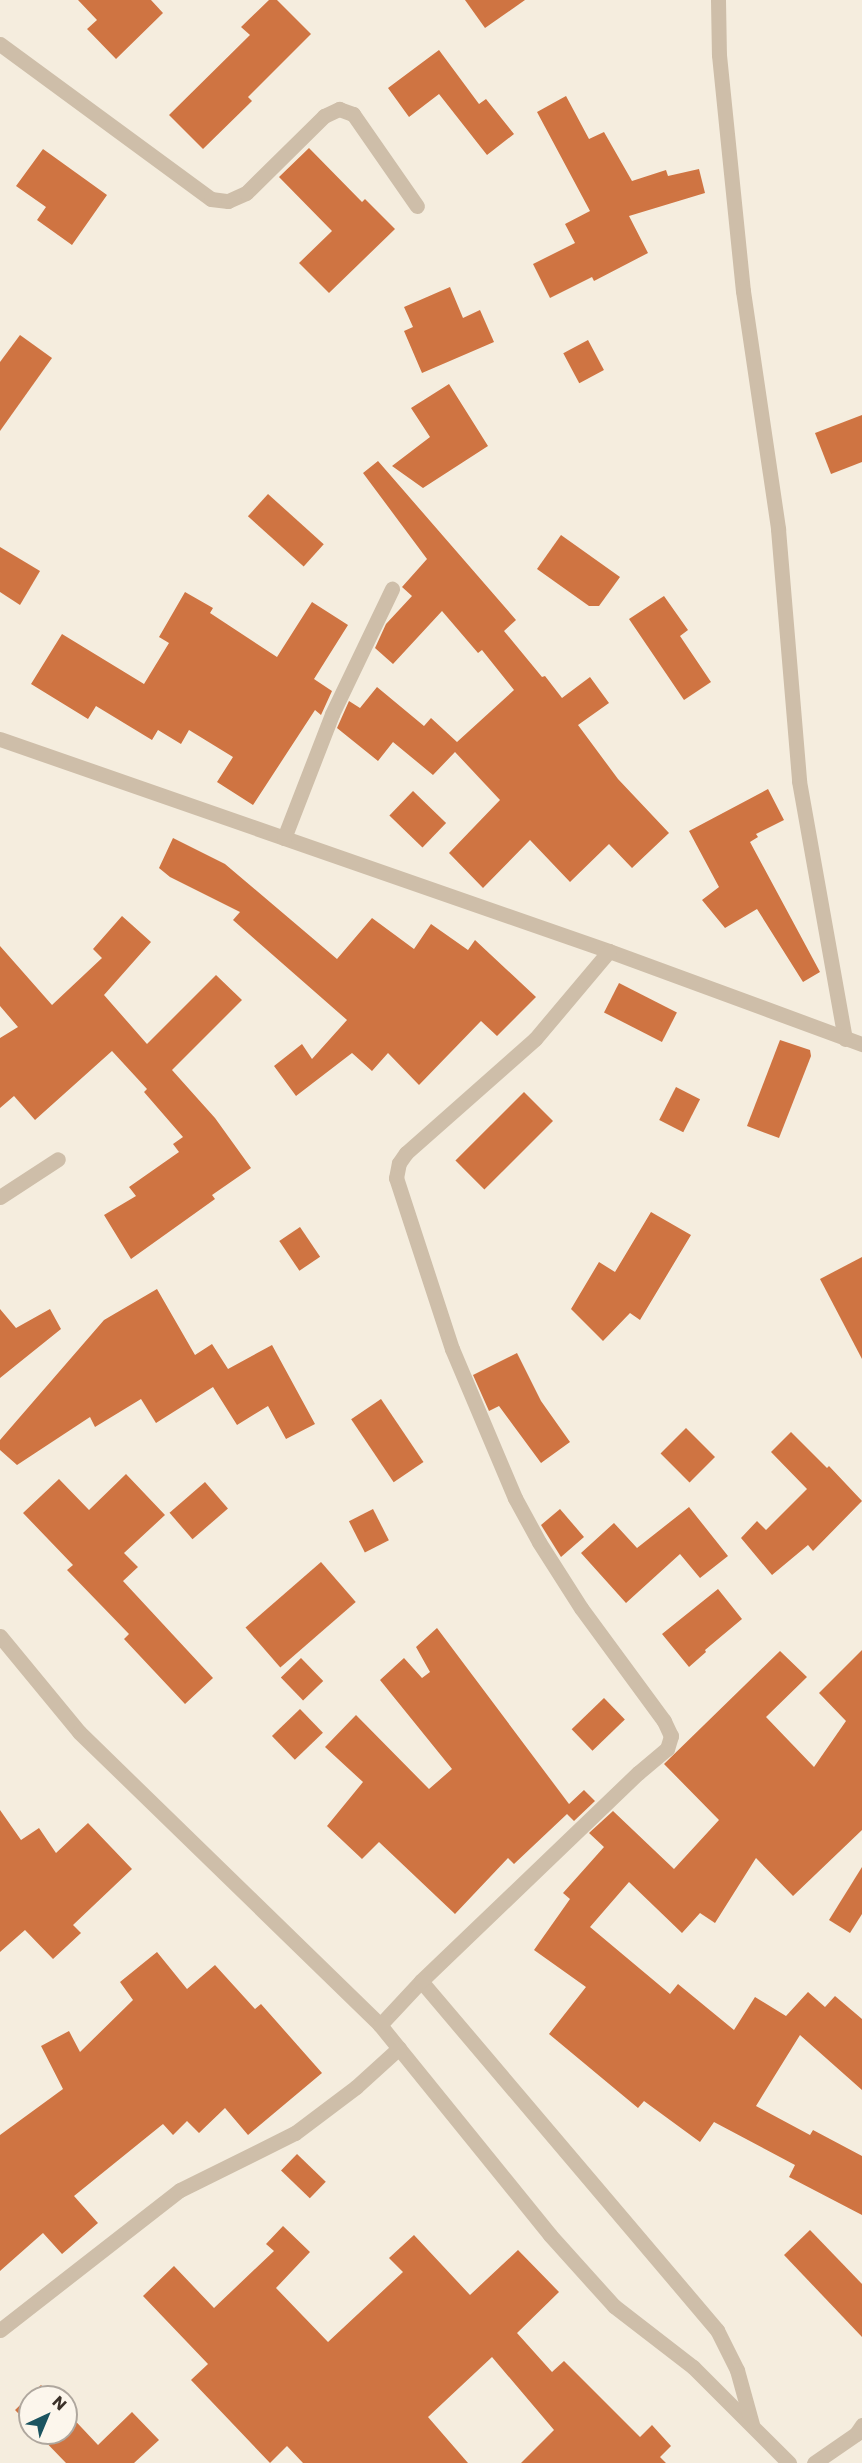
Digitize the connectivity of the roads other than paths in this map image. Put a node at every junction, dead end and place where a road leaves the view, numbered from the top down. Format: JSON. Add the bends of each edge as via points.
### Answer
{"nodes":[{"id":1,"x":718,"y":0,"type":"edge"},
{"id":2,"x":0,"y":44,"type":"edge"},
{"id":3,"x":417,"y":206,"type":"dead end"},
{"id":4,"x":392,"y":589,"type":"dead end"},
{"id":5,"x":0,"y":739,"type":"edge"},
{"id":6,"x":284,"y":838,"type":"junction"},
{"id":7,"x":609,"y":951,"type":"junction"},
{"id":8,"x":845,"y":1039,"type":"junction"},
{"id":9,"x":862,"y":1044,"type":"edge"},
{"id":10,"x":58,"y":1159,"type":"dead end"},
{"id":11,"x":0,"y":1197,"type":"edge"},
{"id":12,"x":0,"y":1636,"type":"edge"},
{"id":13,"x":421,"y":1981,"type":"junction"},
{"id":14,"x":380,"y":2025,"type":"junction"},
{"id":15,"x":399,"y":2048,"type":"junction"},
{"id":16,"x":0,"y":2331,"type":"edge"},
{"id":17,"x":862,"y":2425,"type":"edge"},
{"id":18,"x":753,"y":2427,"type":"junction"},
{"id":19,"x":789,"y":2463,"type":"edge"},
{"id":20,"x":814,"y":2463,"type":"edge"}],
"edges":[{"from":1,"to":8,"type":"street","via":[[719,55],[743,291],[778,529],[799,781]]},
{"from":2,"to":3,"type":"street","via":[[212,199],[228,201],[246,193],[324,116],[339,109],[353,114]]},
{"from":4,"to":6,"type":"street","via":[[332,714]]},
{"from":5,"to":6,"type":"street"},
{"from":6,"to":7,"type":"street"},
{"from":7,"to":8,"type":"street"},
{"from":7,"to":13,"type":"street","via":[[535,1039],[406,1153],[396,1178],[452,1349],[515,1498],[581,1608],[664,1720],[671,1736],[667,1749]]},
{"from":8,"to":9,"type":"street"},
{"from":10,"to":11,"type":"street"},
{"from":12,"to":14,"type":"street","via":[[80,1732]]},
{"from":13,"to":14,"type":"street"},
{"from":13,"to":18,"type":"street","via":[[717,2330],[737,2370]]},
{"from":14,"to":15,"type":"street"},
{"from":15,"to":16,"type":"street","via":[[295,2133],[180,2190]]},
{"from":15,"to":18,"type":"street","via":[[550,2235],[614,2306],[693,2367]]},
{"from":17,"to":20,"type":"street","via":[[856,2434]]},
{"from":18,"to":19,"type":"street"}]}
